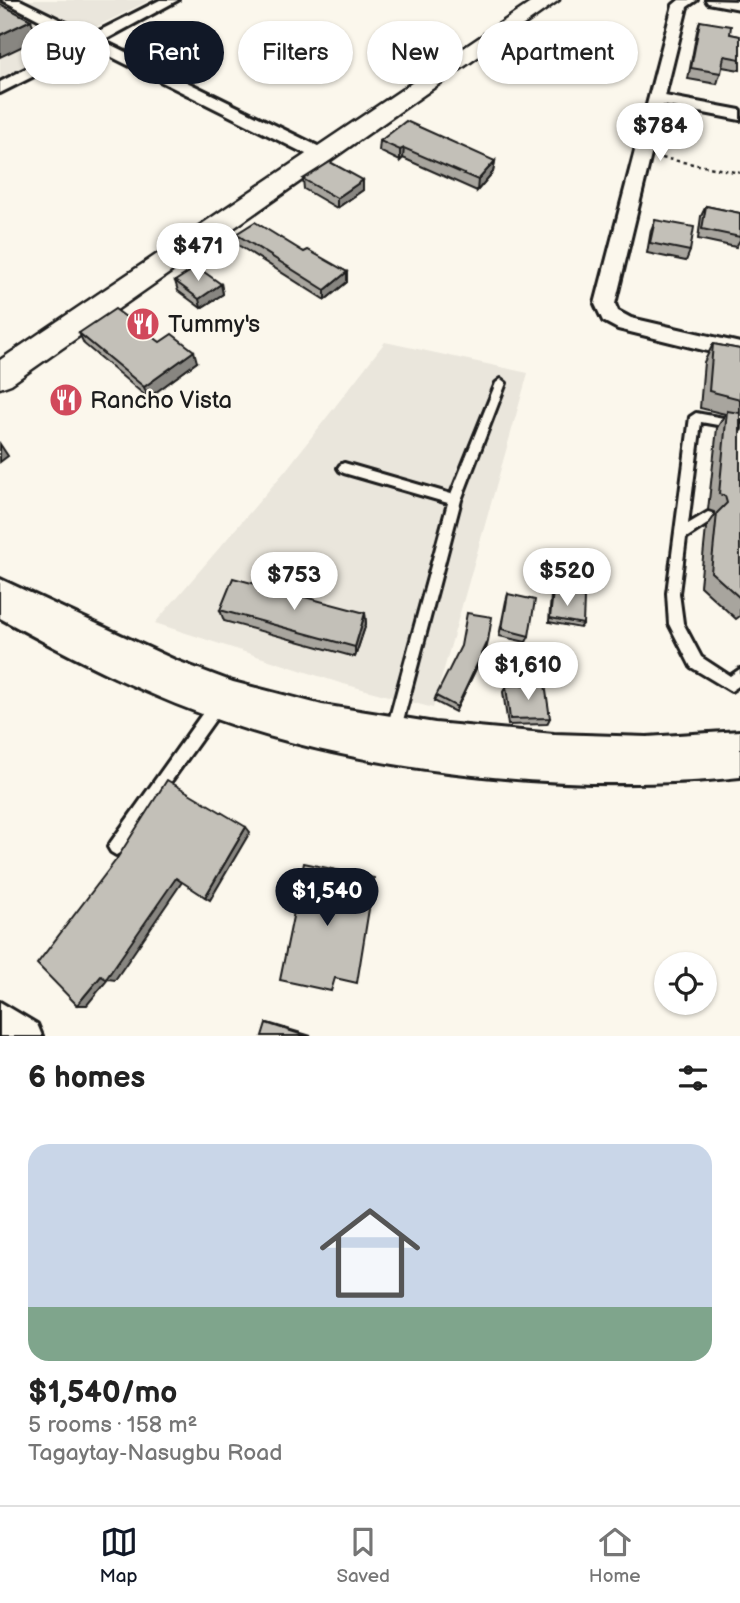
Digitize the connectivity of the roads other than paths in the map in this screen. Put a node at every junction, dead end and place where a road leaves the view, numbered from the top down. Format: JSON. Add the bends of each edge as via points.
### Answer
{"nodes":[{"id":1,"x":9,"y":0,"type":"edge"},
{"id":2,"x":171,"y":0,"type":"edge"},
{"id":3,"x":549,"y":0,"type":"edge"},
{"id":4,"x":713,"y":0,"type":"edge"},
{"id":5,"x":689,"y":1,"type":"edge"},
{"id":6,"x":740,"y":5,"type":"edge"},
{"id":7,"x":52,"y":21,"type":"edge"},
{"id":8,"x":110,"y":30,"type":"edge"},
{"id":9,"x":110,"y":49,"type":"edge"},
{"id":10,"x":21,"y":77,"type":"edge"},
{"id":11,"x":0,"y":88,"type":"edge"},
{"id":12,"x":656,"y":99,"type":"junction"},
{"id":13,"x":740,"y":115,"type":"edge"},
{"id":14,"x":322,"y":155,"type":"junction"},
{"id":15,"x":740,"y":351,"type":"edge"},
{"id":16,"x":0,"y":376,"type":"edge"},
{"id":17,"x":501,"y":383,"type":"dead end"},
{"id":18,"x":740,"y":425,"type":"edge"},
{"id":19,"x":344,"y":468,"type":"dead end"},
{"id":20,"x":455,"y":500,"type":"junction"},
{"id":21,"x":708,"y":517,"type":"dead end"},
{"id":22,"x":681,"y":536,"type":"junction"},
{"id":23,"x":0,"y":597,"type":"edge"},
{"id":24,"x":736,"y":680,"type":"edge"},
{"id":25,"x":221,"y":699,"type":"junction"},
{"id":26,"x":391,"y":739,"type":"junction"},
{"id":27,"x":740,"y":754,"type":"edge"},
{"id":28,"x":116,"y":847,"type":"dead end"},
{"id":29,"x":0,"y":1019,"type":"edge"},
{"id":30,"x":25,"y":1036,"type":"edge"}],
"edges":[{"from":1,"to":7,"type":"street"},
{"from":2,"to":8,"type":"street"},
{"from":3,"to":14,"type":"main road"},
{"from":4,"to":6,"type":"street"},
{"from":5,"to":12,"type":"street","via":[[680,5]]},
{"from":9,"to":14,"type":"street"},
{"from":10,"to":11,"type":"street"},
{"from":12,"to":13,"type":"street"},
{"from":12,"to":15,"type":"street","via":[[605,304],[610,316],[625,324]]},
{"from":14,"to":16,"type":"main road"},
{"from":17,"to":20,"type":"lane"},
{"from":18,"to":22,"type":"lane","via":[[696,417]]},
{"from":19,"to":20,"type":"lane"},
{"from":20,"to":26,"type":"lane"},
{"from":21,"to":22,"type":"lane"},
{"from":22,"to":24,"type":"lane","via":[[673,593],[677,624],[696,662]]},
{"from":23,"to":25,"type":"main road"},
{"from":25,"to":26,"type":"main road","via":[[267,714]]},
{"from":25,"to":28,"type":"lane"},
{"from":26,"to":27,"type":"main road","via":[[583,761]]},
{"from":29,"to":30,"type":"street"}]}
